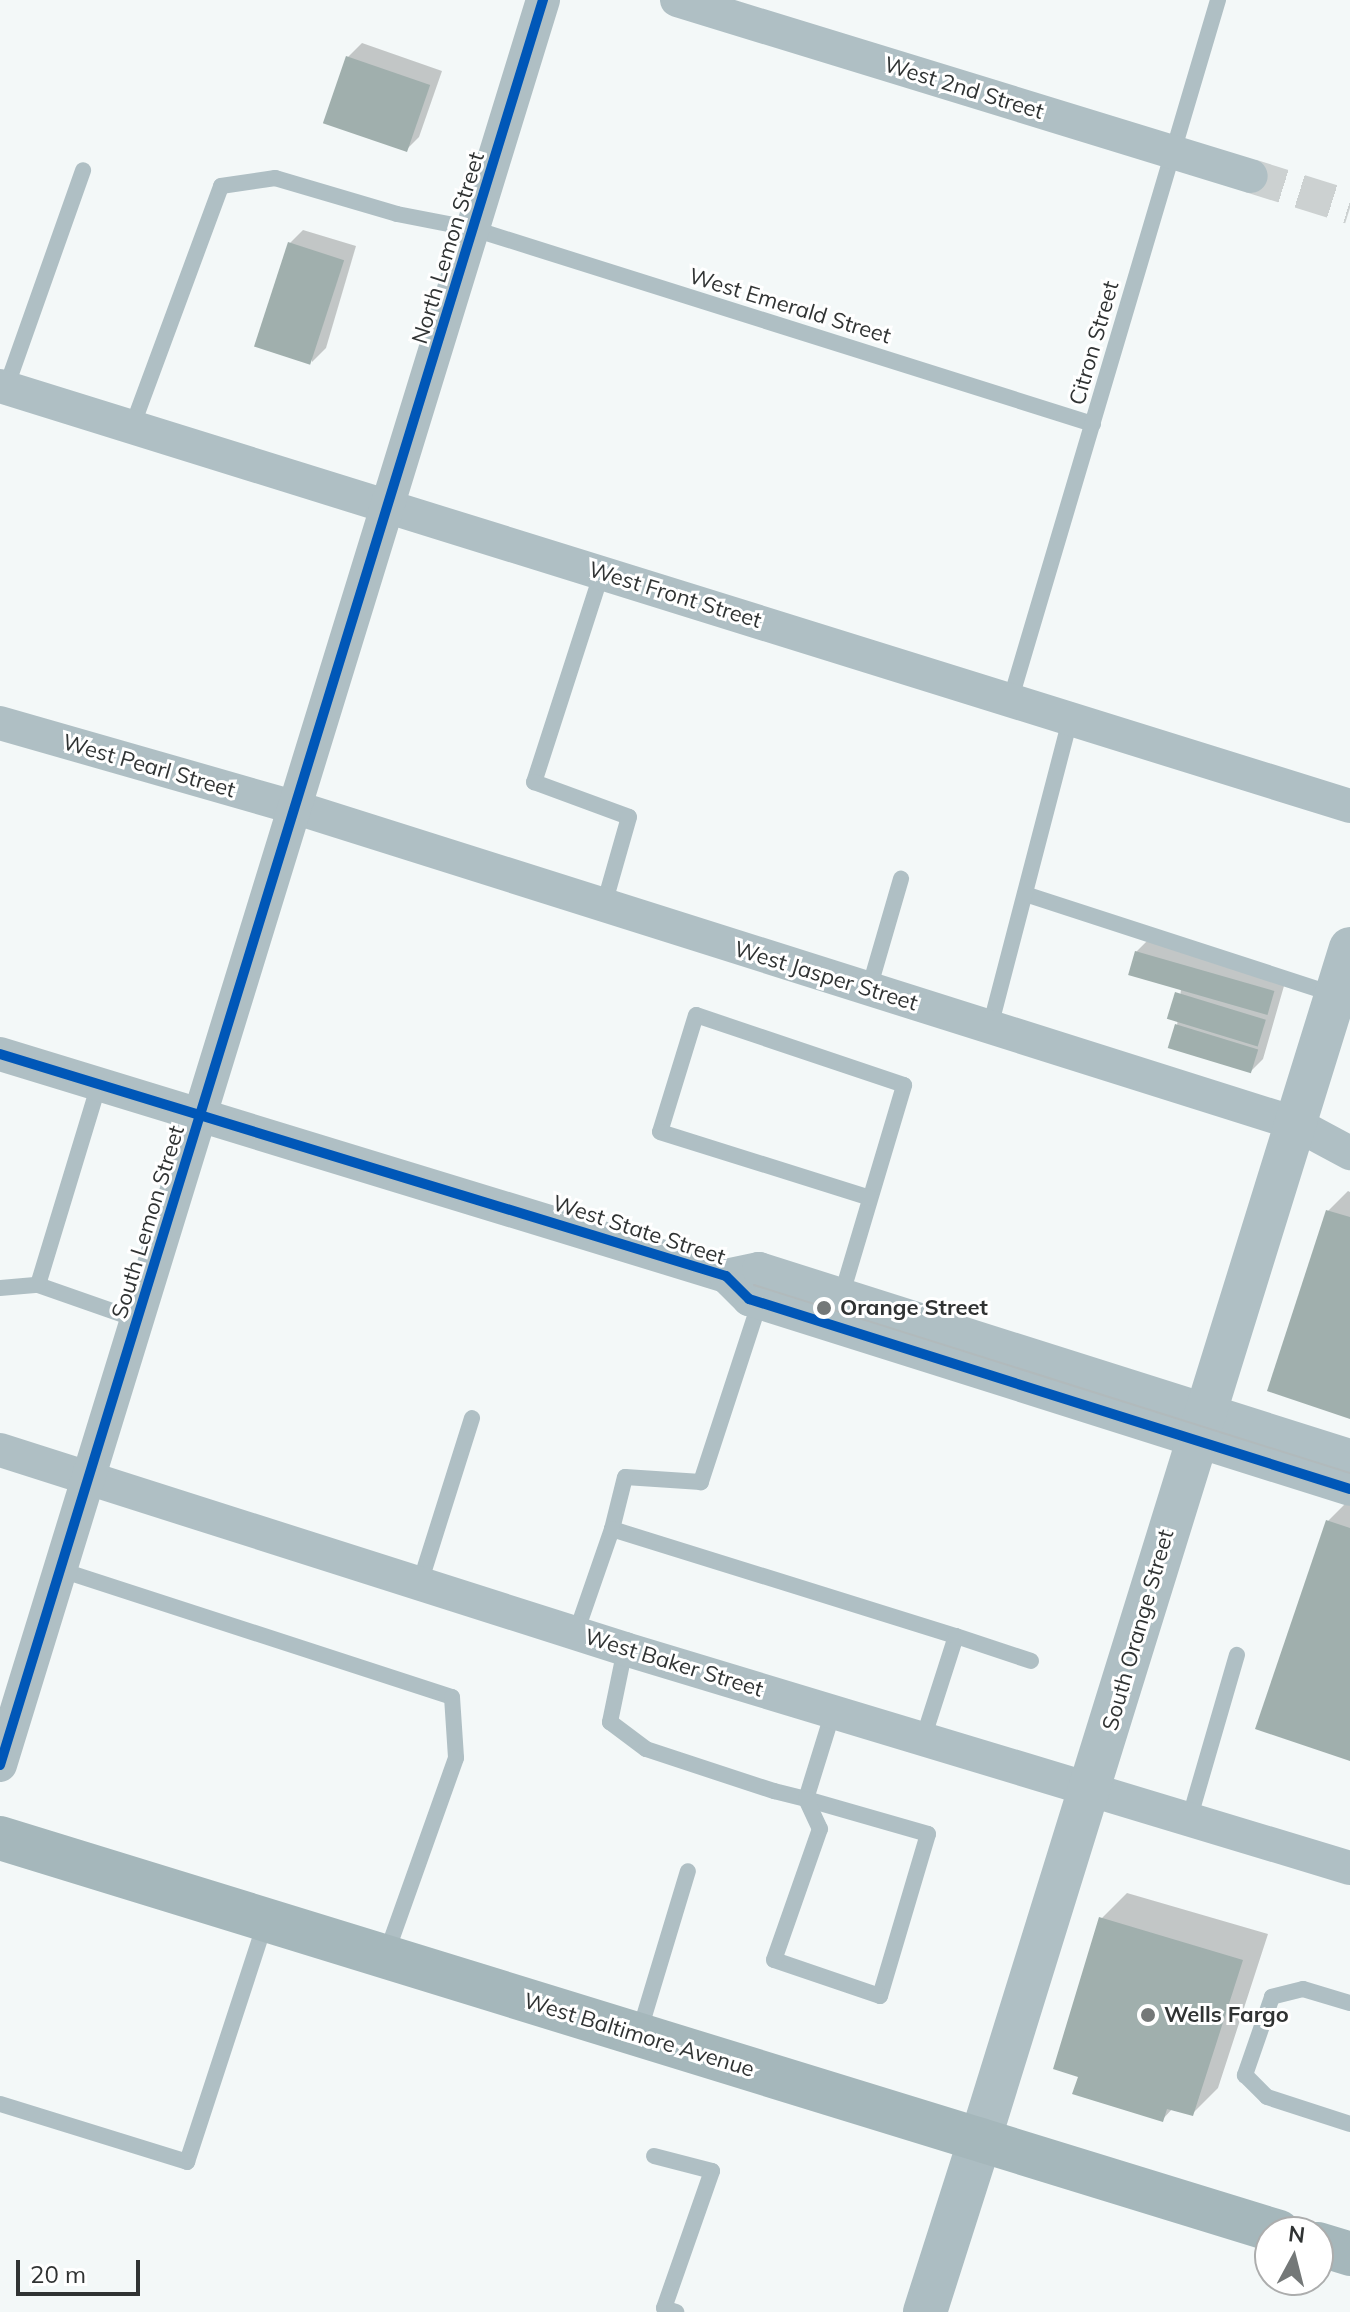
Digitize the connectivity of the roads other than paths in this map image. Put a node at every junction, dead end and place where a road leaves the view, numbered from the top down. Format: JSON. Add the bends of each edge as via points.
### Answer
{"nodes":[{"id":1,"x":543,"y":0,"type":"edge"},
{"id":2,"x":677,"y":0,"type":"edge"},
{"id":3,"x":1218,"y":0,"type":"edge"},
{"id":4,"x":1173,"y":152,"type":"junction"},
{"id":5,"x":83,"y":170,"type":"dead end"},
{"id":6,"x":1251,"y":176,"type":"tunnel mouth"},
{"id":7,"x":474,"y":229,"type":"junction"},
{"id":8,"x":3,"y":387,"type":"edge"},
{"id":9,"x":1093,"y":424,"type":"junction"},
{"id":10,"x":132,"y":427,"type":"junction"},
{"id":11,"x":391,"y":507,"type":"junction"},
{"id":12,"x":602,"y":572,"type":"junction"},
{"id":13,"x":1011,"y":698,"type":"junction"},
{"id":14,"x":1071,"y":717,"type":"junction"},
{"id":15,"x":0,"y":723,"type":"edge"},
{"id":16,"x":1350,"y":806,"type":"edge"},
{"id":17,"x":297,"y":808,"type":"junction"},
{"id":18,"x":901,"y":879,"type":"dead end"},
{"id":19,"x":1025,"y":894,"type":"junction"},
{"id":20,"x":604,"y":905,"type":"junction"},
{"id":21,"x":1350,"y":948,"type":"edge"},
{"id":22,"x":869,"y":989,"type":"junction"},
{"id":23,"x":1335,"y":996,"type":"junction"},
{"id":24,"x":990,"y":1027,"type":"junction"},
{"id":25,"x":0,"y":1054,"type":"edge"},
{"id":26,"x":99,"y":1084,"type":"junction"},
{"id":27,"x":202,"y":1116,"type":"junction"},
{"id":28,"x":1294,"y":1123,"type":"junction"},
{"id":29,"x":1350,"y":1153,"type":"edge"},
{"id":30,"x":870,"y":1198,"type":"junction"},
{"id":31,"x":38,"y":1285,"type":"junction"},
{"id":32,"x":764,"y":1287,"type":"junction"},
{"id":33,"x":0,"y":1288,"type":"edge"},
{"id":34,"x":837,"y":1310,"type":"junction"},
{"id":35,"x":138,"y":1320,"type":"junction"},
{"id":36,"x":472,"y":1418,"type":"dead end"},
{"id":37,"x":1199,"y":1425,"type":"junction"},
{"id":38,"x":0,"y":1450,"type":"edge"},
{"id":39,"x":1350,"y":1456,"type":"edge"},
{"id":40,"x":90,"y":1477,"type":"junction"},
{"id":41,"x":1350,"y":1489,"type":"edge"},
{"id":42,"x":612,"y":1529,"type":"junction"},
{"id":43,"x":61,"y":1570,"type":"junction"},
{"id":44,"x":420,"y":1583,"type":"junction"},
{"id":45,"x":576,"y":1633,"type":"junction"},
{"id":46,"x":956,"y":1636,"type":"junction"},
{"id":47,"x":631,"y":1650,"type":"junction"},
{"id":48,"x":1237,"y":1655,"type":"dead end"},
{"id":49,"x":1031,"y":1661,"type":"dead end"},
{"id":50,"x":833,"y":1712,"type":"junction"},
{"id":51,"x":923,"y":1739,"type":"junction"},
{"id":52,"x":0,"y":1765,"type":"edge"},
{"id":53,"x":1091,"y":1790,"type":"junction"},
{"id":54,"x":806,"y":1799,"type":"junction"},
{"id":55,"x":1189,"y":1820,"type":"junction"},
{"id":56,"x":0,"y":1838,"type":"edge"},
{"id":57,"x":1350,"y":1868,"type":"edge"},
{"id":58,"x":688,"y":1871,"type":"dead end"},
{"id":59,"x":266,"y":1920,"type":"junction"},
{"id":60,"x":385,"y":1957,"type":"junction"},
{"id":61,"x":1350,"y":2003,"type":"edge"},
{"id":62,"x":639,"y":2035,"type":"junction"},
{"id":63,"x":0,"y":2104,"type":"edge"},
{"id":64,"x":1350,"y":2124,"type":"edge"},
{"id":65,"x":980,"y":2140,"type":"junction"},
{"id":66,"x":654,"y":2156,"type":"dead end"},
{"id":67,"x":1254,"y":2224,"type":"edge"},
{"id":68,"x":676,"y":2312,"type":"edge"},
{"id":69,"x":925,"y":2312,"type":"edge"}],
"edges":[{"from":1,"to":7,"type":"street","name":"North Lemon Street"},
{"from":2,"to":4,"type":"street","name":"West 2nd Street"},
{"from":3,"to":4,"type":"lane","name":"Citron Street"},
{"from":4,"to":6,"type":"street","name":"West 2nd Street"},
{"from":4,"to":9,"type":"lane","name":"Citron Street"},
{"from":5,"to":8,"type":"lane"},
{"from":7,"to":9,"type":"lane","name":"West Emerald Street"},
{"from":7,"to":10,"type":"lane","name":"West Emerald Street","via":[[397,214],[275,178],[221,186]]},
{"from":7,"to":11,"type":"street","name":"North Lemon Street"},
{"from":8,"to":10,"type":"street","name":"West Front Street"},
{"from":9,"to":13,"type":"lane","name":"Citron Street"},
{"from":10,"to":11,"type":"street","name":"West Front Street"},
{"from":11,"to":12,"type":"street","name":"West Front Street"},
{"from":11,"to":17,"type":"street","name":"South Lemon Street"},
{"from":12,"to":13,"type":"street","name":"West Front Street"},
{"from":12,"to":20,"type":"lane","via":[[534,782],[629,817]]},
{"from":13,"to":14,"type":"street","name":"West Front Street"},
{"from":14,"to":16,"type":"street","name":"West Front Street"},
{"from":14,"to":19,"type":"lane"},
{"from":15,"to":17,"type":"street","name":"West Pearl Street"},
{"from":17,"to":20,"type":"street","name":"West Jasper Street"},
{"from":17,"to":27,"type":"street","name":"South Lemon Street"},
{"from":18,"to":22,"type":"lane"},
{"from":19,"to":23,"type":"lane"},
{"from":19,"to":24,"type":"lane"},
{"from":20,"to":22,"type":"street","name":"West Jasper Street"},
{"from":21,"to":23,"type":"street","name":"South Orange Street"},
{"from":22,"to":24,"type":"street","name":"West Jasper Street"},
{"from":23,"to":28,"type":"street","name":"South Orange Street"},
{"from":24,"to":28,"type":"street","name":"West Jasper Street"},
{"from":25,"to":26,"type":"street","name":"West State Street"},
{"from":26,"to":27,"type":"street","name":"West State Street"},
{"from":26,"to":31,"type":"lane"},
{"from":27,"to":32,"type":"street","name":"West State Street","via":[[726,1276],[759,1269]]},
{"from":27,"to":35,"type":"street","name":"South Lemon Street"},
{"from":28,"to":29,"type":"street","name":"West Jasper Street"},
{"from":28,"to":37,"type":"street","name":"South Orange Street"},
{"from":30,"to":30,"type":"lane","via":[[904,1085],[696,1015],[660,1132]]},
{"from":30,"to":34,"type":"lane"},
{"from":31,"to":33,"type":"lane"},
{"from":31,"to":35,"type":"lane"},
{"from":32,"to":34,"type":"street","name":"West State Street"},
{"from":32,"to":42,"type":"lane","via":[[701,1482],[625,1477]]},
{"from":34,"to":37,"type":"street","name":"West State Street"},
{"from":35,"to":40,"type":"street","name":"South Lemon Street"},
{"from":36,"to":44,"type":"lane"},
{"from":37,"to":39,"type":"street","name":"West State Street"},
{"from":37,"to":41,"type":"street","name":"West State Street"},
{"from":37,"to":53,"type":"street","name":"South Orange Street"},
{"from":38,"to":40,"type":"street","name":"West Baker Street"},
{"from":40,"to":43,"type":"street","name":"South Lemon Street"},
{"from":40,"to":44,"type":"street","name":"West Baker Street"},
{"from":42,"to":45,"type":"lane"},
{"from":42,"to":46,"type":"lane"},
{"from":43,"to":52,"type":"street","name":"South Lemon Street"},
{"from":43,"to":60,"type":"lane","via":[[452,1697],[456,1758]]},
{"from":44,"to":45,"type":"street","name":"West Baker Street"},
{"from":45,"to":47,"type":"street","name":"West Baker Street"},
{"from":46,"to":49,"type":"lane"},
{"from":46,"to":51,"type":"lane"},
{"from":47,"to":50,"type":"street","name":"West Baker Street"},
{"from":47,"to":54,"type":"lane","via":[[610,1722],[646,1749]]},
{"from":48,"to":55,"type":"lane"},
{"from":50,"to":51,"type":"street","name":"West Baker Street"},
{"from":50,"to":54,"type":"lane"},
{"from":51,"to":53,"type":"street","name":"West Baker Street"},
{"from":53,"to":55,"type":"street","name":"West Baker Street"},
{"from":53,"to":65,"type":"street","name":"South Orange Street"},
{"from":54,"to":54,"type":"lane","via":[[820,1829],[774,1960],[880,1996],[928,1834]]},
{"from":55,"to":57,"type":"street","name":"West Baker Street"},
{"from":56,"to":59,"type":"main road","name":"West Baltimore Avenue"},
{"from":58,"to":62,"type":"lane"},
{"from":59,"to":60,"type":"main road","name":"West Baltimore Avenue"},
{"from":59,"to":63,"type":"lane","via":[[187,2162]]},
{"from":60,"to":62,"type":"main road","name":"West Baltimore Avenue"},
{"from":61,"to":64,"type":"lane","via":[[1303,1989],[1272,1997],[1245,2075],[1267,2097]]},
{"from":62,"to":65,"type":"main road","name":"West Baltimore Avenue"},
{"from":65,"to":67,"type":"main road","name":"West Baltimore Avenue"},
{"from":65,"to":69,"type":"main road","name":"South Orange Street"},
{"from":66,"to":68,"type":"lane","via":[[712,2171],[664,2308]]}]}
